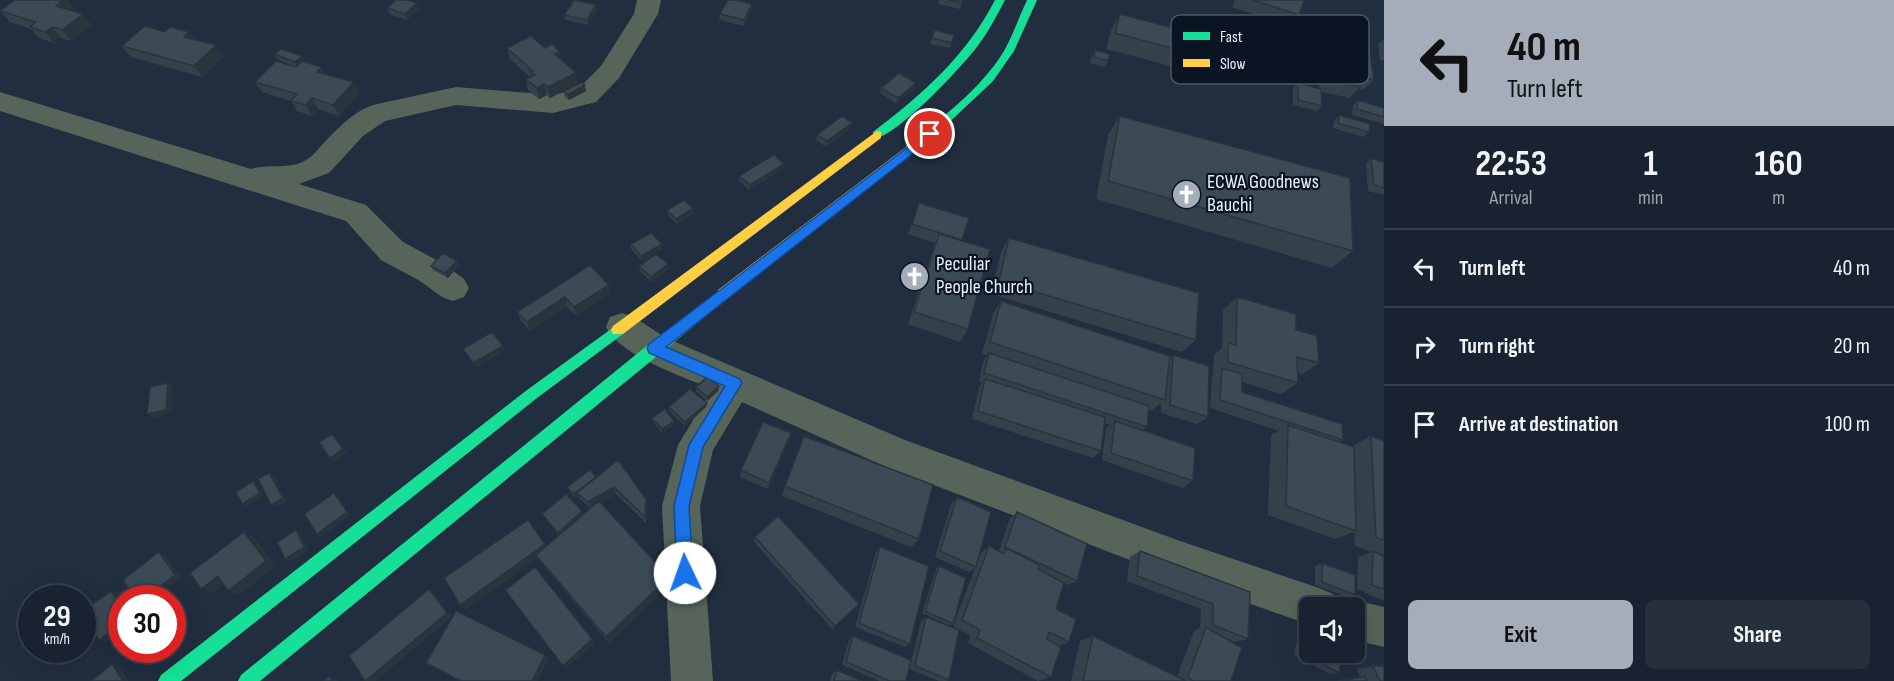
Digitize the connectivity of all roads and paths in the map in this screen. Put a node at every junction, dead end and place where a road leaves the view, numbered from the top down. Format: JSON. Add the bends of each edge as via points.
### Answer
{"nodes":[{"id":1,"x":650,"y":0,"type":"edge"},
{"id":2,"x":1000,"y":0,"type":"edge"},
{"id":3,"x":1032,"y":0,"type":"edge"},
{"id":4,"x":0,"y":101,"type":"edge"},
{"id":5,"x":236,"y":174,"type":"junction"},
{"id":6,"x":453,"y":288,"type":"dead end"},
{"id":7,"x":622,"y":327,"type":"junction"},
{"id":8,"x":654,"y":348,"type":"junction"},
{"id":9,"x":735,"y":383,"type":"junction"},
{"id":10,"x":1299,"y":601,"type":"edge"},
{"id":11,"x":1365,"y":623,"type":"edge"},
{"id":12,"x":1384,"y":627,"type":"edge"},
{"id":13,"x":167,"y":681,"type":"edge"},
{"id":14,"x":247,"y":681,"type":"edge"},
{"id":15,"x":692,"y":681,"type":"edge"}],
"edges":[{"from":1,"to":5,"type":"street","via":[[646,14],[610,72],[587,96],[553,104],[456,96],[377,113],[353,129],[319,166],[281,179]]},
{"from":2,"to":7,"type":"street","via":[[984,33],[925,99]]},
{"from":3,"to":8,"type":"street","via":[[1009,51],[989,78],[948,119]]},
{"from":4,"to":5,"type":"street"},
{"from":5,"to":6,"type":"street","via":[[356,213],[392,251]]},
{"from":7,"to":8,"type":"street"},
{"from":7,"to":13,"type":"street"},
{"from":8,"to":9,"type":"street"},
{"from":8,"to":14,"type":"street"},
{"from":9,"to":10,"type":"street","via":[[897,454]]},
{"from":9,"to":15,"type":"street","via":[[696,445],[681,506]]},
{"from":11,"to":12,"type":"street"}]}
